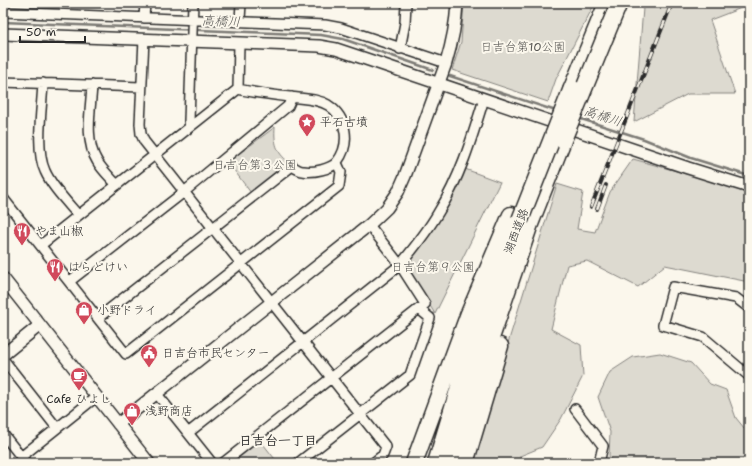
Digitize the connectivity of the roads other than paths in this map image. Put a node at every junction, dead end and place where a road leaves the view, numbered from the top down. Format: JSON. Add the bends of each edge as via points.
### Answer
{"nodes":[{"id":1,"x":145,"y":3,"type":"edge"},
{"id":2,"x":193,"y":3,"type":"edge"},
{"id":3,"x":241,"y":3,"type":"edge"},
{"id":4,"x":406,"y":3,"type":"edge"},
{"id":5,"x":457,"y":3,"type":"edge"},
{"id":6,"x":607,"y":3,"type":"edge"},
{"id":7,"x":619,"y":3,"type":"edge"},
{"id":8,"x":3,"y":12,"type":"edge"},
{"id":9,"x":144,"y":18,"type":"junction"},
{"id":10,"x":240,"y":20,"type":"junction"},
{"id":11,"x":192,"y":30,"type":"junction"},
{"id":12,"x":3,"y":34,"type":"edge"},
{"id":13,"x":144,"y":39,"type":"junction"},
{"id":14,"x":239,"y":43,"type":"junction"},
{"id":15,"x":400,"y":49,"type":"junction"},
{"id":16,"x":446,"y":63,"type":"junction"},
{"id":17,"x":3,"y":82,"type":"edge"},
{"id":18,"x":43,"y":83,"type":"junction"},
{"id":19,"x":438,"y":84,"type":"junction"},
{"id":20,"x":92,"y":85,"type":"junction"},
{"id":21,"x":141,"y":87,"type":"junction"},
{"id":22,"x":238,"y":90,"type":"junction"},
{"id":23,"x":292,"y":97,"type":"junction"},
{"id":24,"x":484,"y":99,"type":"junction"},
{"id":25,"x":190,"y":127,"type":"junction"},
{"id":26,"x":156,"y":156,"type":"junction"},
{"id":27,"x":337,"y":163,"type":"junction"},
{"id":28,"x":117,"y":185,"type":"junction"},
{"id":29,"x":749,"y":187,"type":"edge"},
{"id":30,"x":184,"y":192,"type":"junction"},
{"id":31,"x":4,"y":201,"type":"edge"},
{"id":32,"x":78,"y":215,"type":"junction"},
{"id":33,"x":524,"y":222,"type":"junction"},
{"id":34,"x":370,"y":225,"type":"junction"},
{"id":35,"x":212,"y":228,"type":"junction"},
{"id":36,"x":41,"y":246,"type":"junction"},
{"id":37,"x":241,"y":264,"type":"junction"},
{"id":38,"x":400,"y":265,"type":"junction"},
{"id":39,"x":3,"y":278,"type":"edge"},
{"id":40,"x":70,"y":281,"type":"junction"},
{"id":41,"x":272,"y":304,"type":"junction"},
{"id":42,"x":419,"y":308,"type":"junction"},
{"id":43,"x":749,"y":308,"type":"edge"},
{"id":44,"x":98,"y":318,"type":"junction"},
{"id":45,"x":40,"y":325,"type":"junction"},
{"id":46,"x":302,"y":341,"type":"junction"},
{"id":47,"x":3,"y":355,"type":"edge"},
{"id":48,"x":3,"y":359,"type":"edge"},
{"id":49,"x":749,"y":376,"type":"edge"},
{"id":50,"x":331,"y":378,"type":"junction"},
{"id":51,"x":157,"y":394,"type":"junction"},
{"id":52,"x":96,"y":397,"type":"junction"},
{"id":53,"x":575,"y":409,"type":"dead end"},
{"id":54,"x":360,"y":414,"type":"junction"},
{"id":55,"x":118,"y":424,"type":"junction"},
{"id":56,"x":57,"y":428,"type":"junction"},
{"id":57,"x":188,"y":433,"type":"junction"},
{"id":58,"x":3,"y":434,"type":"edge"},
{"id":59,"x":23,"y":460,"type":"edge"},
{"id":60,"x":149,"y":463,"type":"edge"},
{"id":61,"x":212,"y":463,"type":"edge"},
{"id":62,"x":223,"y":463,"type":"edge"},
{"id":63,"x":298,"y":463,"type":"edge"},
{"id":64,"x":373,"y":463,"type":"edge"},
{"id":65,"x":414,"y":463,"type":"edge"},
{"id":66,"x":436,"y":463,"type":"edge"},
{"id":67,"x":452,"y":463,"type":"edge"},
{"id":68,"x":465,"y":463,"type":"edge"},
{"id":69,"x":599,"y":463,"type":"edge"}],
"edges":[{"from":1,"to":9,"type":"street"},
{"from":2,"to":11,"type":"street"},
{"from":3,"to":10,"type":"street"},
{"from":4,"to":15,"type":"street"},
{"from":5,"to":16,"type":"street"},
{"from":6,"to":33,"type":"highway","bridge":true,"via":[[572,88],[538,155]]},
{"from":7,"to":33,"type":"highway","bridge":true,"via":[[563,140]]},
{"from":8,"to":9,"type":"street"},
{"from":9,"to":11,"type":"street"},
{"from":10,"to":11,"type":"street"},
{"from":10,"to":15,"type":"street","via":[[325,24]]},
{"from":11,"to":13,"type":"street"},
{"from":11,"to":14,"type":"street"},
{"from":11,"to":25,"type":"street"},
{"from":12,"to":13,"type":"street"},
{"from":13,"to":21,"type":"street"},
{"from":14,"to":19,"type":"street","via":[[336,49]]},
{"from":14,"to":22,"type":"street"},
{"from":15,"to":16,"type":"street"},
{"from":16,"to":19,"type":"street"},
{"from":17,"to":18,"type":"street"},
{"from":18,"to":20,"type":"street"},
{"from":18,"to":32,"type":"street","via":[[41,157],[45,171]]},
{"from":19,"to":24,"type":"street"},
{"from":19,"to":34,"type":"street","via":[[398,192]]},
{"from":20,"to":21,"type":"street"},
{"from":20,"to":28,"type":"street","via":[[89,139],[97,162]]},
{"from":21,"to":26,"type":"street","via":[[141,134]]},
{"from":22,"to":23,"type":"street"},
{"from":22,"to":25,"type":"street"},
{"from":23,"to":27,"type":"street","via":[[316,100],[329,105],[340,116],[345,128],[346,142]]},
{"from":23,"to":30,"type":"street","via":[[288,106]]},
{"from":24,"to":29,"type":"street"},
{"from":24,"to":38,"type":"street","via":[[467,152],[442,207],[424,236]]},
{"from":25,"to":26,"type":"street"},
{"from":26,"to":28,"type":"street"},
{"from":26,"to":30,"type":"street"},
{"from":27,"to":35,"type":"street","via":[[313,171],[302,171],[292,166]]},
{"from":27,"to":37,"type":"street","via":[[341,172],[339,186]]},
{"from":28,"to":32,"type":"street"},
{"from":30,"to":35,"type":"street"},
{"from":30,"to":40,"type":"street"},
{"from":31,"to":36,"type":"street"},
{"from":32,"to":36,"type":"street"},
{"from":33,"to":65,"type":"highway","via":[[468,316]]},
{"from":33,"to":66,"type":"highway","name":"湖西道路","via":[[463,374]]},
{"from":33,"to":67,"type":"highway","name":"湖西道路"},
{"from":33,"to":68,"type":"highway","via":[[501,342]]},
{"from":34,"to":38,"type":"street"},
{"from":34,"to":41,"type":"street"},
{"from":35,"to":37,"type":"street"},
{"from":35,"to":44,"type":"street"},
{"from":36,"to":40,"type":"street"},
{"from":37,"to":41,"type":"street"},
{"from":37,"to":44,"type":"street","via":[[126,354]]},
{"from":38,"to":42,"type":"street","via":[[424,304]]},
{"from":38,"to":46,"type":"street"},
{"from":39,"to":45,"type":"street"},
{"from":40,"to":44,"type":"street"},
{"from":41,"to":46,"type":"street"},
{"from":41,"to":51,"type":"street"},
{"from":42,"to":50,"type":"street"},
{"from":42,"to":54,"type":"street","via":[[430,318],[410,375]]},
{"from":43,"to":49,"type":"street","via":[[736,298],[673,287],[663,325],[703,337]]},
{"from":45,"to":47,"type":"street"},
{"from":45,"to":52,"type":"street"},
{"from":46,"to":50,"type":"street"},
{"from":46,"to":57,"type":"street"},
{"from":48,"to":56,"type":"street"},
{"from":50,"to":54,"type":"street"},
{"from":50,"to":62,"type":"street"},
{"from":51,"to":55,"type":"street"},
{"from":51,"to":57,"type":"street"},
{"from":52,"to":55,"type":"street"},
{"from":52,"to":56,"type":"street"},
{"from":53,"to":69,"type":"street","via":[[603,446]]},
{"from":54,"to":63,"type":"street"},
{"from":54,"to":64,"type":"street","via":[[386,447],[383,455]]},
{"from":55,"to":60,"type":"street"},
{"from":56,"to":59,"type":"street"},
{"from":57,"to":61,"type":"street"},
{"from":58,"to":59,"type":"street"}]}
